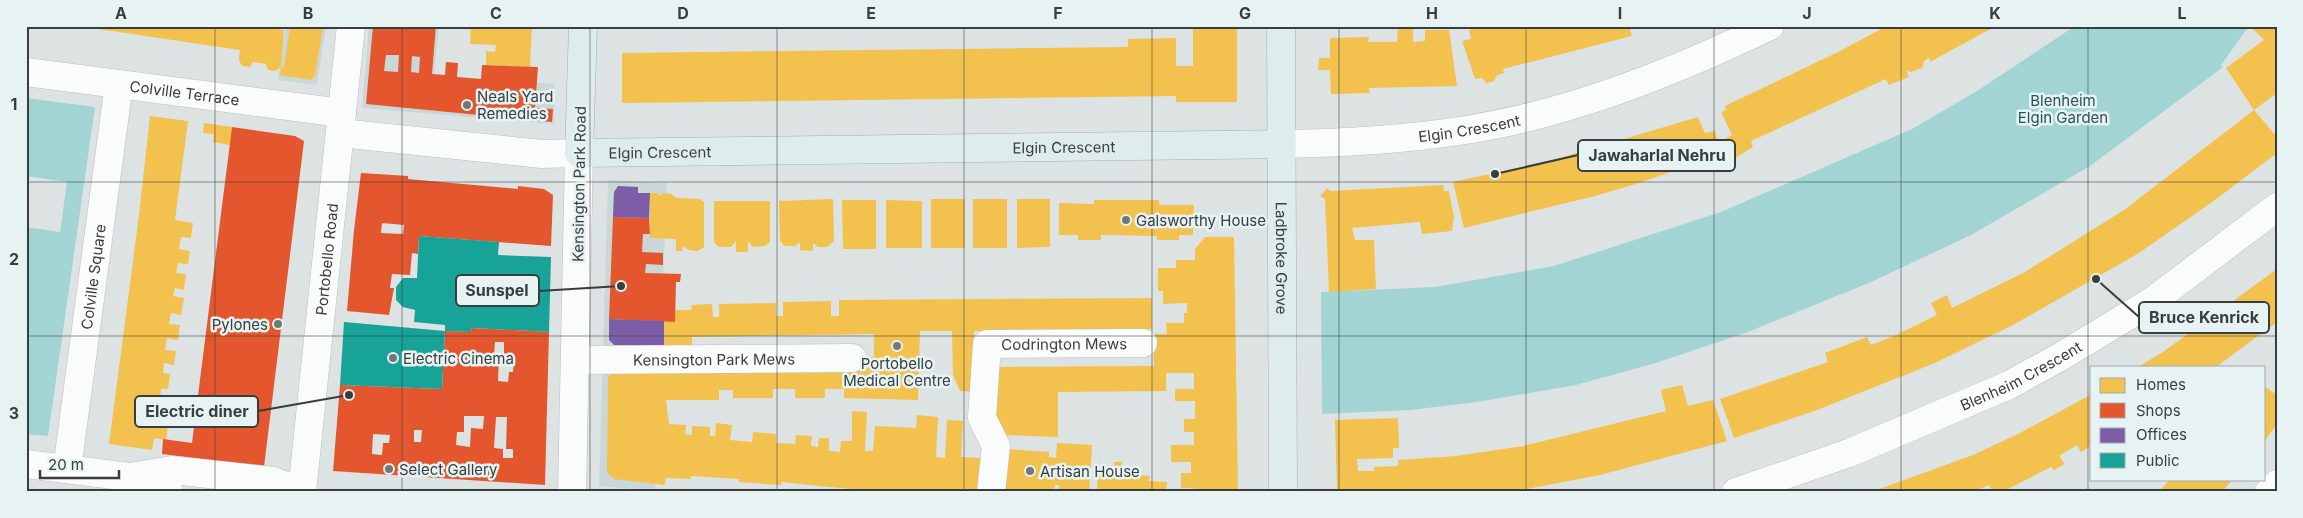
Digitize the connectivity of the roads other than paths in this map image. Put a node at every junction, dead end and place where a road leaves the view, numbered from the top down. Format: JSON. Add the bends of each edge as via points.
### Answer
{"nodes":[{"id":1,"x":351,"y":26,"type":"edge"},
{"id":2,"x":583,"y":26,"type":"edge"},
{"id":3,"x":1281,"y":26,"type":"edge"},
{"id":4,"x":1770,"y":26,"type":"edge"},
{"id":5,"x":26,"y":72,"type":"edge"},
{"id":6,"x":118,"y":84,"type":"junction"},
{"id":7,"x":341,"y":123,"type":"junction"},
{"id":8,"x":1282,"y":144,"type":"junction"},
{"id":9,"x":579,"y":153,"type":"junction"},
{"id":10,"x":2277,"y":207,"type":"edge"},
{"id":11,"x":1143,"y":343,"type":"dead end"},
{"id":12,"x":852,"y":358,"type":"dead end"},
{"id":13,"x":575,"y":360,"type":"junction"},
{"id":14,"x":26,"y":464,"type":"edge"},
{"id":15,"x":68,"y":469,"type":"junction"},
{"id":16,"x":130,"y":477,"type":"junction"},
{"id":17,"x":1796,"y":482,"type":"edge"},
{"id":18,"x":2277,"y":484,"type":"edge"},
{"id":19,"x":169,"y":492,"type":"edge"},
{"id":20,"x":295,"y":492,"type":"edge"},
{"id":21,"x":302,"y":492,"type":"edge"},
{"id":22,"x":572,"y":492,"type":"edge"},
{"id":23,"x":991,"y":492,"type":"edge"},
{"id":24,"x":1283,"y":492,"type":"edge"},
{"id":25,"x":1736,"y":492,"type":"edge"},
{"id":26,"x":2269,"y":492,"type":"edge"}],
"edges":[{"from":1,"to":7,"type":"street","name":"Portobello Road"},
{"from":2,"to":9,"type":"main road","name":"Kensington Park Road"},
{"from":3,"to":8,"type":"main road","name":"Ladbroke Grove"},
{"from":4,"to":8,"type":"street","name":"Elgin Crescent","via":[[1695,61],[1634,84],[1518,120],[1414,138]]},
{"from":5,"to":6,"type":"street","name":"Colville Terrace"},
{"from":6,"to":7,"type":"street","name":"Colville Terrace"},
{"from":6,"to":15,"type":"street","name":"Colville Square"},
{"from":7,"to":9,"type":"street","name":"Elgin Crescent","via":[[542,154]]},
{"from":7,"to":21,"type":"street","name":"Portobello Road"},
{"from":8,"to":9,"type":"main road","name":"Elgin Crescent"},
{"from":8,"to":24,"type":"main road","name":"Ladbroke Grove"},
{"from":9,"to":13,"type":"street","name":"Kensington Park Road"},
{"from":10,"to":17,"type":"street","name":"Blenheim Crescent","via":[[2154,300],[2060,358],[2009,385],[1849,453]]},
{"from":11,"to":23,"type":"street","name":"Codrington Mews","via":[[987,344],[982,418],[996,446]]},
{"from":12,"to":13,"type":"street","name":"Kensington Park Mews"},
{"from":13,"to":22,"type":"street","name":"Kensington Park Road"},
{"from":14,"to":15,"type":"street"},
{"from":15,"to":16,"type":"street"},
{"from":16,"to":19,"type":"street"},
{"from":16,"to":20,"type":"street","via":[[172,470],[273,481],[289,486]]},
{"from":17,"to":25,"type":"street","name":"Blenheim Crescent"},
{"from":18,"to":26,"type":"street"}]}
